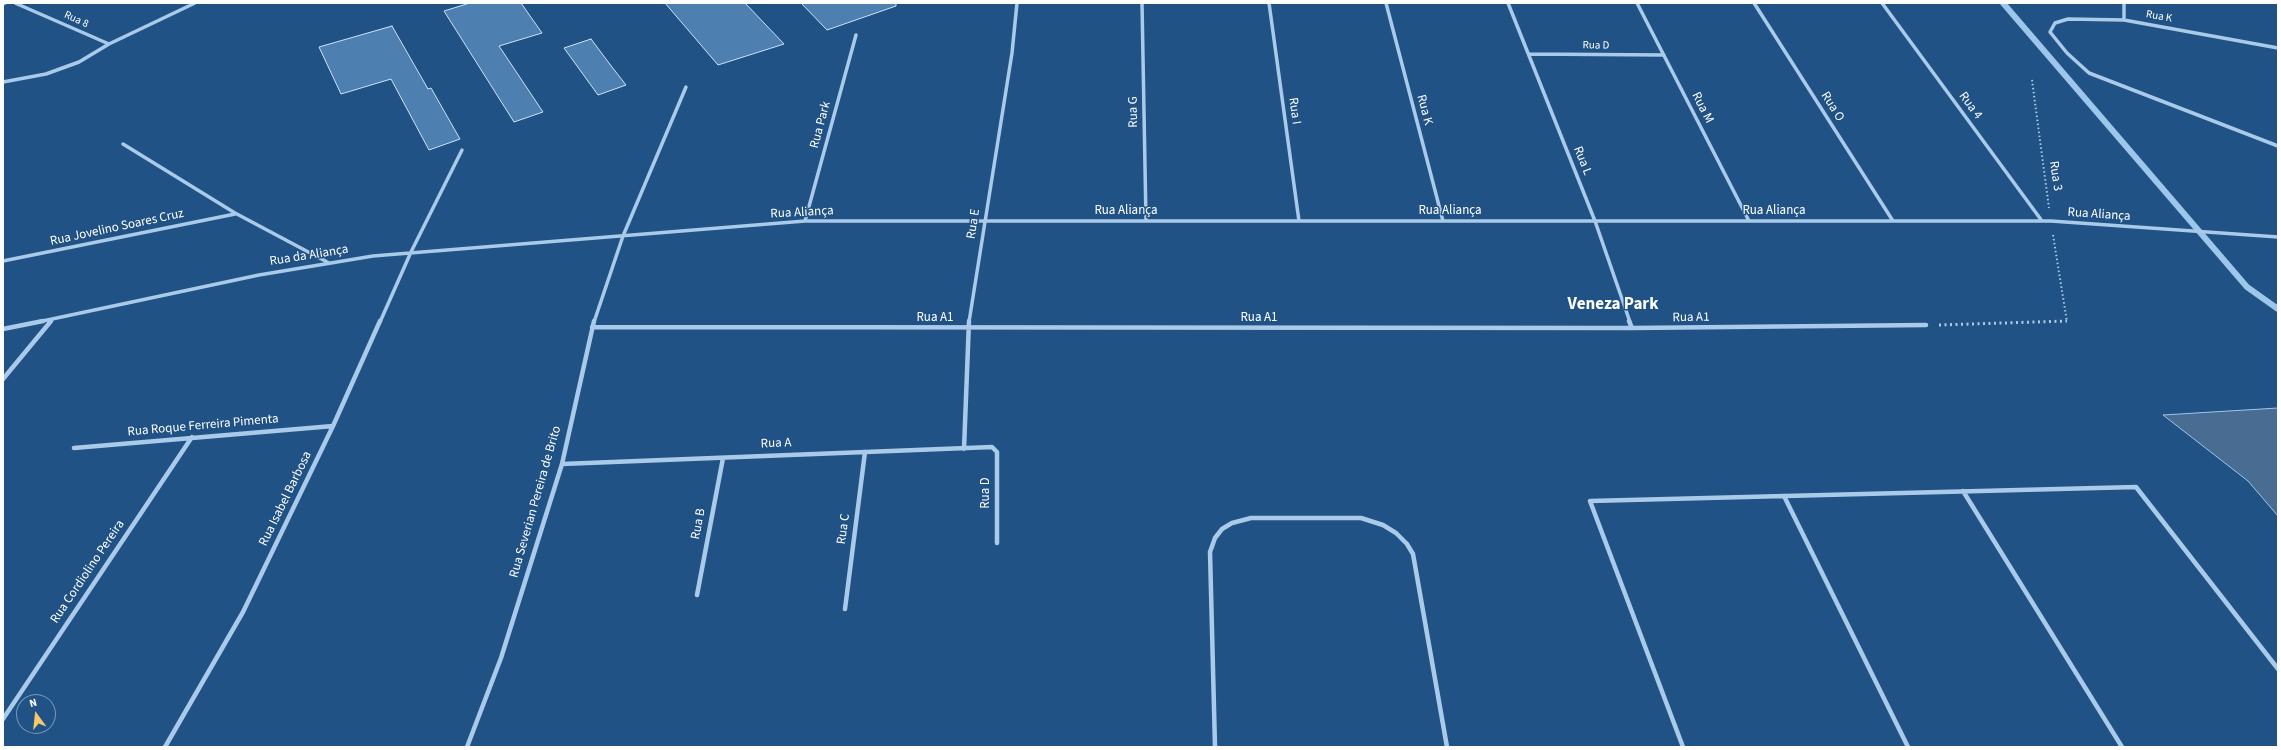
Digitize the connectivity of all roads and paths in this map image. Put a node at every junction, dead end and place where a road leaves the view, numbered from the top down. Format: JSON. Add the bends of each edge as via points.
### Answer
{"nodes":[{"id":1,"x":15,"y":3,"type":"edge"},
{"id":2,"x":196,"y":3,"type":"edge"},
{"id":3,"x":1018,"y":3,"type":"edge"},
{"id":4,"x":1142,"y":3,"type":"edge"},
{"id":5,"x":1269,"y":3,"type":"edge"},
{"id":6,"x":1386,"y":3,"type":"edge"},
{"id":7,"x":1508,"y":3,"type":"edge"},
{"id":8,"x":1637,"y":3,"type":"edge"},
{"id":9,"x":1754,"y":3,"type":"edge"},
{"id":10,"x":1882,"y":3,"type":"edge"},
{"id":11,"x":2124,"y":3,"type":"edge"},
{"id":12,"x":2124,"y":20,"type":"junction"},
{"id":13,"x":856,"y":35,"type":"dead end"},
{"id":14,"x":108,"y":44,"type":"junction"},
{"id":15,"x":2278,"y":48,"type":"edge"},
{"id":16,"x":1528,"y":54,"type":"junction"},
{"id":17,"x":1664,"y":55,"type":"junction"},
{"id":18,"x":2032,"y":80,"type":"dead end"},
{"id":19,"x":3,"y":82,"type":"edge"},
{"id":20,"x":686,"y":87,"type":"dead end"},
{"id":21,"x":123,"y":144,"type":"dead end"},
{"id":22,"x":2278,"y":146,"type":"edge"},
{"id":23,"x":462,"y":150,"type":"dead end"},
{"id":24,"x":235,"y":214,"type":"junction"},
{"id":25,"x":805,"y":221,"type":"junction"},
{"id":26,"x":984,"y":221,"type":"junction"},
{"id":27,"x":1146,"y":221,"type":"junction"},
{"id":28,"x":1299,"y":221,"type":"junction"},
{"id":29,"x":1443,"y":221,"type":"junction"},
{"id":30,"x":1595,"y":221,"type":"junction"},
{"id":31,"x":1749,"y":221,"type":"junction"},
{"id":32,"x":1893,"y":221,"type":"junction"},
{"id":33,"x":2042,"y":221,"type":"junction"},
{"id":34,"x":2051,"y":221,"type":"junction"},
{"id":35,"x":623,"y":236,"type":"junction"},
{"id":36,"x":2278,"y":237,"type":"edge"},
{"id":37,"x":411,"y":252,"type":"junction"},
{"id":38,"x":3,"y":261,"type":"edge"},
{"id":39,"x":329,"y":263,"type":"junction"},
{"id":40,"x":53,"y":319,"type":"junction"},
{"id":41,"x":1926,"y":325,"type":"joint"},
{"id":42,"x":592,"y":327,"type":"junction"},
{"id":43,"x":968,"y":328,"type":"junction"},
{"id":44,"x":1632,"y":328,"type":"junction"},
{"id":45,"x":3,"y":329,"type":"edge"},
{"id":46,"x":3,"y":379,"type":"edge"},
{"id":47,"x":333,"y":426,"type":"junction"},
{"id":48,"x":192,"y":437,"type":"junction"},
{"id":49,"x":992,"y":447,"type":"joint"},
{"id":50,"x":74,"y":448,"type":"dead end"},
{"id":51,"x":964,"y":449,"type":"junction"},
{"id":52,"x":865,"y":452,"type":"junction"},
{"id":53,"x":723,"y":458,"type":"junction"},
{"id":54,"x":562,"y":464,"type":"junction"},
{"id":55,"x":1963,"y":491,"type":"junction"},
{"id":56,"x":1784,"y":496,"type":"junction"},
{"id":57,"x":996,"y":543,"type":"dead end"},
{"id":58,"x":697,"y":595,"type":"dead end"},
{"id":59,"x":845,"y":609,"type":"dead end"},
{"id":60,"x":2278,"y":669,"type":"edge"},
{"id":61,"x":3,"y":719,"type":"edge"},
{"id":62,"x":165,"y":747,"type":"edge"},
{"id":63,"x":467,"y":747,"type":"edge"},
{"id":64,"x":1215,"y":747,"type":"edge"},
{"id":65,"x":1447,"y":747,"type":"edge"},
{"id":66,"x":1683,"y":747,"type":"edge"},
{"id":67,"x":1908,"y":747,"type":"edge"},
{"id":68,"x":2122,"y":747,"type":"edge"}],
"edges":[{"from":1,"to":14,"type":"street","name":"Rua 8"},
{"from":2,"to":14,"type":"street"},
{"from":3,"to":26,"type":"street","name":"Rua E"},
{"from":4,"to":27,"type":"street","name":"Rua G"},
{"from":5,"to":28,"type":"street","name":"Rua I"},
{"from":6,"to":29,"type":"street","name":"Rua K"},
{"from":7,"to":16,"type":"street","name":"Rua L"},
{"from":8,"to":17,"type":"street","name":"Rua M"},
{"from":9,"to":32,"type":"street","name":"Rua O"},
{"from":10,"to":33,"type":"street","name":"Rua 4"},
{"from":11,"to":12,"type":"street"},
{"from":12,"to":15,"type":"street","name":"Rua K"},
{"from":12,"to":22,"type":"street","name":"Rua K","via":[[2068,19],[2055,23],[2050,32],[2067,53],[2089,73]]},
{"from":13,"to":25,"type":"street","name":"Rua Park"},
{"from":14,"to":19,"type":"street","via":[[62,69]]},
{"from":16,"to":17,"type":"street","name":"Rua D"},
{"from":16,"to":30,"type":"street","name":"Rua L"},
{"from":17,"to":31,"type":"street","name":"Rua M"},
{"from":18,"to":34,"type":"path","name":"Rua 3"},
{"from":20,"to":35,"type":"street","name":"Rua Severian Pereira de Brito"},
{"from":21,"to":24,"type":"street"},
{"from":23,"to":37,"type":"street","name":"Rua Isabel Barbosa"},
{"from":24,"to":38,"type":"street","name":"Rua Jovelino Soares Cruz"},
{"from":24,"to":39,"type":"street"},
{"from":25,"to":26,"type":"street","name":"Rua Aliança"},
{"from":25,"to":35,"type":"street","name":"Rua Aliança"},
{"from":26,"to":27,"type":"street","name":"Rua Aliança"},
{"from":26,"to":43,"type":"street","name":"Rua E"},
{"from":27,"to":28,"type":"street","name":"Rua Aliança"},
{"from":28,"to":29,"type":"street","name":"Rua Aliança"},
{"from":29,"to":30,"type":"street","name":"Rua Aliança"},
{"from":30,"to":31,"type":"street","name":"Rua Aliança"},
{"from":30,"to":44,"type":"street","name":"Rua L"},
{"from":31,"to":32,"type":"street","name":"Rua Aliança"},
{"from":32,"to":33,"type":"street","name":"Rua Aliança"},
{"from":33,"to":34,"type":"street","name":"Rua Aliança"},
{"from":34,"to":36,"type":"street","name":"Rua Aliança"},
{"from":34,"to":41,"type":"path","name":"Rua 3","via":[[2067,322]]},
{"from":35,"to":37,"type":"street","name":"Rua da Aliança"},
{"from":35,"to":42,"type":"street","name":"Rua Severian Pereira de Brito"},
{"from":37,"to":39,"type":"street","name":"Rua da Aliança"},
{"from":37,"to":47,"type":"street","name":"Rua Isabel Barbosa"},
{"from":39,"to":40,"type":"street","name":"Rua da Aliança","via":[[259,275]]},
{"from":40,"to":45,"type":"street","name":"Rua da Aliança"},
{"from":40,"to":46,"type":"street"},
{"from":41,"to":44,"type":"street","name":"Rua A1"},
{"from":42,"to":43,"type":"street","name":"Rua A1"},
{"from":42,"to":54,"type":"street","name":"Rua Severian Pereira de Brito"},
{"from":43,"to":44,"type":"street","name":"Rua A1"},
{"from":43,"to":51,"type":"street","name":"Rua E"},
{"from":47,"to":48,"type":"street","name":"Rua Roque Ferreira Pimenta"},
{"from":47,"to":62,"type":"street","name":"Rua Isabel Barbosa","via":[[243,612]]},
{"from":48,"to":50,"type":"street","name":"Rua Roque Ferreira Pimenta"},
{"from":48,"to":61,"type":"street","name":"Rua Cordiolino Pereira"},
{"from":49,"to":51,"type":"street","name":"Rua A"},
{"from":49,"to":57,"type":"street","name":"Rua D","via":[[997,452]]},
{"from":51,"to":52,"type":"street","name":"Rua A"},
{"from":52,"to":53,"type":"street","name":"Rua A"},
{"from":52,"to":59,"type":"street","name":"Rua C"},
{"from":53,"to":54,"type":"street","name":"Rua A"},
{"from":53,"to":58,"type":"street","name":"Rua B"},
{"from":54,"to":63,"type":"street","name":"Rua Severian Pereira de Brito","via":[[501,658]]},
{"from":55,"to":56,"type":"street"},
{"from":55,"to":60,"type":"street","via":[[2136,487]]},
{"from":55,"to":68,"type":"street"},
{"from":56,"to":66,"type":"street","via":[[1590,502]]},
{"from":56,"to":67,"type":"street"},
{"from":64,"to":65,"type":"street","via":[[1210,552],[1215,538],[1222,529],[1232,523],[1251,518],[1361,518],[1383,525],[1396,533],[1413,554]]}]}
